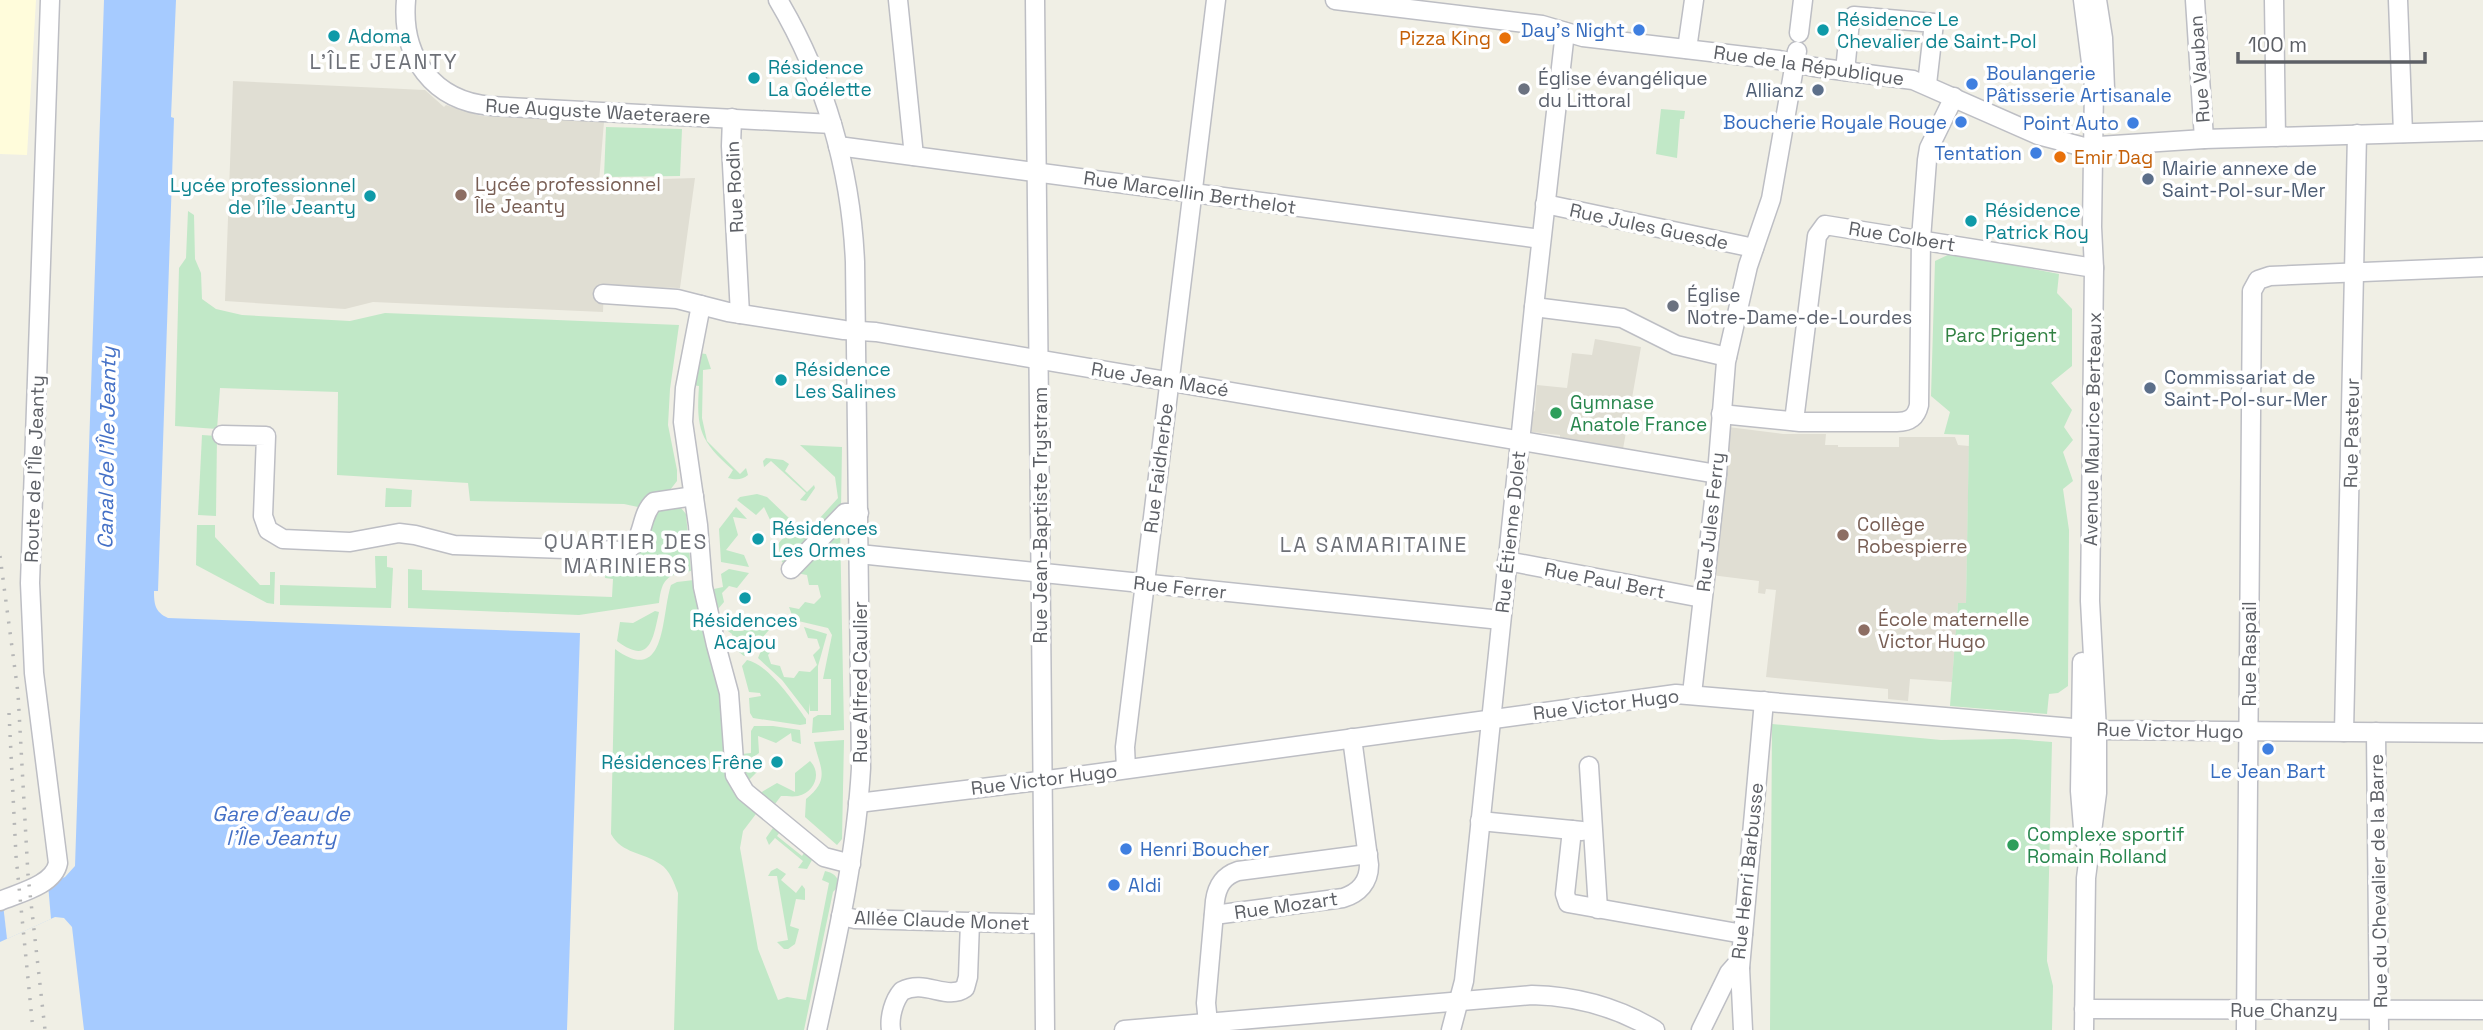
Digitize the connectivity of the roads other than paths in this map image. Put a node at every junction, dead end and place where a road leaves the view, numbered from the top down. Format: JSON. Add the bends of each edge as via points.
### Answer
{"nodes":[{"id":1,"x":50,"y":0,"type":"edge"},
{"id":2,"x":405,"y":0,"type":"edge"},
{"id":3,"x":778,"y":0,"type":"edge"},
{"id":4,"x":898,"y":0,"type":"edge"},
{"id":5,"x":1035,"y":0,"type":"edge"},
{"id":6,"x":1216,"y":0,"type":"edge"},
{"id":7,"x":1335,"y":0,"type":"edge"},
{"id":8,"x":1694,"y":0,"type":"edge"},
{"id":9,"x":1803,"y":0,"type":"edge"},
{"id":10,"x":2083,"y":0,"type":"edge"},
{"id":11,"x":2097,"y":0,"type":"edge"},
{"id":12,"x":2195,"y":0,"type":"edge"},
{"id":13,"x":2274,"y":0,"type":"edge"},
{"id":14,"x":2398,"y":0,"type":"edge"},
{"id":15,"x":1565,"y":32,"type":"junction"},
{"id":16,"x":1799,"y":33,"type":"dead end"},
{"id":17,"x":1687,"y":49,"type":"junction"},
{"id":18,"x":1796,"y":57,"type":"junction"},
{"id":19,"x":1844,"y":71,"type":"junction"},
{"id":20,"x":1927,"y":84,"type":"junction"},
{"id":21,"x":1954,"y":97,"type":"junction"},
{"id":22,"x":732,"y":118,"type":"junction"},
{"id":23,"x":832,"y":124,"type":"junction"},
{"id":24,"x":2483,"y":131,"type":"edge"},
{"id":25,"x":2403,"y":133,"type":"junction"},
{"id":26,"x":2357,"y":134,"type":"junction"},
{"id":27,"x":2276,"y":136,"type":"junction"},
{"id":28,"x":2204,"y":139,"type":"junction"},
{"id":29,"x":838,"y":146,"type":"junction"},
{"id":30,"x":2098,"y":147,"type":"junction"},
{"id":31,"x":914,"y":156,"type":"junction"},
{"id":32,"x":1037,"y":172,"type":"junction"},
{"id":33,"x":1192,"y":192,"type":"junction"},
{"id":34,"x":1545,"y":204,"type":"junction"},
{"id":35,"x":1541,"y":239,"type":"junction"},
{"id":36,"x":1921,"y":239,"type":"junction"},
{"id":37,"x":1754,"y":248,"type":"junction"},
{"id":38,"x":2094,"y":262,"type":"junction"},
{"id":39,"x":2483,"y":267,"type":"edge"},
{"id":40,"x":2354,"y":272,"type":"junction"},
{"id":41,"x":603,"y":294,"type":"dead end"},
{"id":42,"x":701,"y":305,"type":"junction"},
{"id":43,"x":1534,"y":307,"type":"junction"},
{"id":44,"x":740,"y":314,"type":"junction"},
{"id":45,"x":857,"y":331,"type":"junction"},
{"id":46,"x":1727,"y":357,"type":"junction"},
{"id":47,"x":1038,"y":359,"type":"junction"},
{"id":48,"x":1169,"y":381,"type":"junction"},
{"id":49,"x":1721,"y":414,"type":"junction"},
{"id":50,"x":1794,"y":421,"type":"junction"},
{"id":51,"x":222,"y":435,"type":"dead end"},
{"id":52,"x":1520,"y":439,"type":"junction"},
{"id":53,"x":1717,"y":474,"type":"junction"},
{"id":54,"x":694,"y":496,"type":"junction"},
{"id":55,"x":859,"y":513,"type":"junction"},
{"id":56,"x":859,"y":554,"type":"junction"},
{"id":57,"x":1507,"y":561,"type":"junction"},
{"id":58,"x":791,"y":569,"type":"dead end"},
{"id":59,"x":1040,"y":573,"type":"junction"},
{"id":60,"x":1145,"y":584,"type":"junction"},
{"id":61,"x":1702,"y":598,"type":"junction"},
{"id":62,"x":1501,"y":620,"type":"junction"},
{"id":63,"x":1692,"y":694,"type":"junction"},
{"id":64,"x":1764,"y":701,"type":"junction"},
{"id":65,"x":1490,"y":719,"type":"junction"},
{"id":66,"x":2089,"y":730,"type":"junction"},
{"id":67,"x":2248,"y":731,"type":"junction"},
{"id":68,"x":2344,"y":732,"type":"junction"},
{"id":69,"x":2376,"y":732,"type":"junction"},
{"id":70,"x":2483,"y":733,"type":"edge"},
{"id":71,"x":1352,"y":738,"type":"junction"},
{"id":72,"x":1589,"y":765,"type":"dead end"},
{"id":73,"x":1125,"y":769,"type":"junction"},
{"id":74,"x":1042,"y":780,"type":"junction"},
{"id":75,"x":858,"y":803,"type":"junction"},
{"id":76,"x":1480,"y":821,"type":"junction"},
{"id":77,"x":1572,"y":830,"type":"junction"},
{"id":78,"x":1593,"y":832,"type":"junction"},
{"id":79,"x":1368,"y":854,"type":"junction"},
{"id":80,"x":851,"y":864,"type":"junction"},
{"id":81,"x":0,"y":901,"type":"edge"},
{"id":82,"x":1598,"y":909,"type":"junction"},
{"id":83,"x":1214,"y":915,"type":"junction"},
{"id":84,"x":841,"y":916,"type":"junction"},
{"id":85,"x":970,"y":922,"type":"junction"},
{"id":86,"x":1043,"y":924,"type":"junction"},
{"id":87,"x":1743,"y":934,"type":"junction"},
{"id":88,"x":1741,"y":968,"type":"junction"},
{"id":89,"x":1460,"y":1001,"type":"junction"},
{"id":90,"x":2084,"y":1009,"type":"junction"},
{"id":91,"x":2246,"y":1010,"type":"junction"},
{"id":92,"x":2379,"y":1010,"type":"junction"},
{"id":93,"x":2483,"y":1010,"type":"edge"},
{"id":94,"x":1208,"y":1023,"type":"junction"},
{"id":95,"x":1266,"y":1025,"type":"edge"},
{"id":96,"x":817,"y":1030,"type":"edge"},
{"id":97,"x":891,"y":1030,"type":"edge"},
{"id":98,"x":1045,"y":1030,"type":"edge"},
{"id":99,"x":1125,"y":1030,"type":"edge"},
{"id":100,"x":1451,"y":1030,"type":"edge"},
{"id":101,"x":1655,"y":1030,"type":"edge"},
{"id":102,"x":1701,"y":1030,"type":"edge"},
{"id":103,"x":1743,"y":1030,"type":"edge"},
{"id":104,"x":2084,"y":1030,"type":"edge"},
{"id":105,"x":2246,"y":1030,"type":"edge"},
{"id":106,"x":2379,"y":1030,"type":"edge"}],
"edges":[{"from":1,"to":81,"type":"street","name":"Route de l'Île Jeanty","via":[[30,593],[34,673],[58,863],[48,879]]},
{"from":2,"to":22,"type":"street","name":"Rue Auguste Waeteraere","via":[[407,34],[418,64],[432,80],[463,100],[491,106]]},
{"from":3,"to":23,"type":"street","name":"Rue Alfred Caulier","via":[[815,74]]},
{"from":4,"to":31,"type":"street"},
{"from":5,"to":32,"type":"street","name":"Rue Jean-Baptiste Trystram"},
{"from":6,"to":33,"type":"street","name":"Rue Faidherbe"},
{"from":7,"to":15,"type":"street","name":"Rue de la République","via":[[1542,25]]},
{"from":8,"to":17,"type":"street"},
{"from":9,"to":16,"type":"street"},
{"from":10,"to":30,"type":"street","name":"Avenue Maurice Berteaux"},
{"from":11,"to":30,"type":"street","name":"Avenue Maurice Berteaux","via":[[2105,68]]},
{"from":12,"to":28,"type":"street","name":"Rue Vauban"},
{"from":13,"to":27,"type":"street"},
{"from":14,"to":25,"type":"street"},
{"from":15,"to":17,"type":"street","name":"Rue de la République"},
{"from":15,"to":34,"type":"street","name":"Rue Étienne Dolet"},
{"from":17,"to":18,"type":"street","name":"Rue de la République"},
{"from":18,"to":19,"type":"street","name":"Rue de la République"},
{"from":18,"to":37,"type":"street","name":"Rue Jules Ferry","via":[[1771,199]]},
{"from":19,"to":20,"type":"street","name":"Rue de la République"},
{"from":19,"to":20,"type":"street","via":[[1854,16],[1934,23]]},
{"from":20,"to":21,"type":"street","name":"Rue de la République"},
{"from":21,"to":30,"type":"street","name":"Rue de la République","via":[[2038,135],[2075,146]]},
{"from":21,"to":36,"type":"street","via":[[1927,153]]},
{"from":22,"to":23,"type":"street","name":"Rue Rodin"},
{"from":22,"to":44,"type":"street","name":"Rue Rodin"},
{"from":23,"to":29,"type":"street","name":"Rue Alfred Caulier"},
{"from":24,"to":25,"type":"street","name":"Rue de la République"},
{"from":25,"to":26,"type":"street","name":"Rue de la République"},
{"from":26,"to":27,"type":"street","name":"Rue de la République"},
{"from":26,"to":40,"type":"street","name":"Rue Pasteur"},
{"from":27,"to":28,"type":"street","name":"Rue de la République"},
{"from":28,"to":30,"type":"street","name":"Rue de la République"},
{"from":29,"to":31,"type":"street","name":"Rue Marcellin Berthelot"},
{"from":29,"to":45,"type":"street","name":"Rue Alfred Caulier","via":[[854,234]]},
{"from":30,"to":38,"type":"street","name":"Avenue Maurice Berteaux"},
{"from":31,"to":32,"type":"street","name":"Rue Marcellin Berthelot"},
{"from":32,"to":33,"type":"street","name":"Rue Marcellin Berthelot"},
{"from":32,"to":47,"type":"street","name":"Rue Jean-Baptiste Trystram"},
{"from":33,"to":35,"type":"street","name":"Rue Marcellin Berthelot"},
{"from":33,"to":48,"type":"street","name":"Rue Faidherbe"},
{"from":34,"to":35,"type":"street","name":"Rue Étienne Dolet"},
{"from":34,"to":37,"type":"street","name":"Rue Jules Guesde"},
{"from":35,"to":43,"type":"street","name":"Rue Étienne Dolet"},
{"from":36,"to":38,"type":"street","name":"Rue Colbert"},
{"from":36,"to":50,"type":"street","name":"Rue Colbert","via":[[1831,225],[1819,230]]},
{"from":36,"to":50,"type":"street","via":[[1916,415],[1900,422]]},
{"from":37,"to":46,"type":"street","name":"Rue Jules Ferry"},
{"from":38,"to":66,"type":"street","name":"Avenue Maurice Berteaux","via":[[2090,601],[2082,654]]},
{"from":39,"to":40,"type":"street"},
{"from":40,"to":67,"type":"street","name":"Rue Raspail","via":[[2270,276],[2258,280],[2253,288]]},
{"from":40,"to":68,"type":"street","name":"Rue Pasteur"},
{"from":41,"to":42,"type":"street","name":"Rue Jean Macé"},
{"from":42,"to":44,"type":"street","name":"Rue Jean Macé"},
{"from":42,"to":54,"type":"street","via":[[683,403]]},
{"from":43,"to":46,"type":"street","via":[[1615,316],[1676,345]]},
{"from":43,"to":52,"type":"street","name":"Rue Étienne Dolet"},
{"from":44,"to":45,"type":"street","name":"Rue Jean Macé"},
{"from":45,"to":47,"type":"street","name":"Rue Jean Macé"},
{"from":45,"to":55,"type":"street","name":"Rue Alfred Caulier"},
{"from":46,"to":49,"type":"street","name":"Rue Jules Ferry"},
{"from":47,"to":48,"type":"street","name":"Rue Jean Macé"},
{"from":47,"to":59,"type":"street","name":"Rue Jean-Baptiste Trystram"},
{"from":48,"to":52,"type":"street","name":"Rue Jean Macé"},
{"from":48,"to":60,"type":"street","name":"Rue Faidherbe"},
{"from":49,"to":50,"type":"street"},
{"from":49,"to":53,"type":"street","name":"Rue Jules Ferry"},
{"from":51,"to":54,"type":"street","via":[[266,436],[264,521],[272,534],[288,540],[350,542],[399,533],[454,545],[622,551],[637,542],[644,516],[654,502]]},
{"from":52,"to":53,"type":"street","name":"Rue Jean Macé"},
{"from":52,"to":57,"type":"street","name":"Rue Étienne Dolet"},
{"from":53,"to":61,"type":"street","name":"Rue Jules Ferry"},
{"from":54,"to":80,"type":"street","via":[[703,587],[729,693],[736,780],[824,857]]},
{"from":55,"to":56,"type":"street","name":"Rue Alfred Caulier"},
{"from":55,"to":58,"type":"street","via":[[845,513]]},
{"from":56,"to":59,"type":"street","name":"Rue Ferrer"},
{"from":56,"to":75,"type":"street","name":"Rue Alfred Caulier"},
{"from":57,"to":61,"type":"street","name":"Rue Paul Bert"},
{"from":57,"to":62,"type":"street","name":"Rue Étienne Dolet"},
{"from":59,"to":60,"type":"street","name":"Rue Ferrer"},
{"from":59,"to":74,"type":"street","name":"Rue Jean-Baptiste Trystram"},
{"from":60,"to":62,"type":"street","name":"Rue Ferrer"},
{"from":60,"to":73,"type":"street","name":"Rue Faidherbe"},
{"from":61,"to":63,"type":"street","name":"Rue Jules Ferry"},
{"from":62,"to":65,"type":"street","name":"Rue Étienne Dolet"},
{"from":63,"to":64,"type":"street","name":"Rue Victor Hugo"},
{"from":63,"to":65,"type":"street","name":"Rue Victor Hugo"},
{"from":64,"to":66,"type":"street","name":"Rue Victor Hugo"},
{"from":64,"to":87,"type":"street","name":"Rue Henri Barbusse"},
{"from":65,"to":71,"type":"street","name":"Rue Victor Hugo"},
{"from":65,"to":76,"type":"street","name":"Rue Étienne Dolet"},
{"from":66,"to":67,"type":"street","name":"Rue Victor Hugo"},
{"from":66,"to":90,"type":"street","name":"Avenue Maurice Berteaux","via":[[2080,802],[2086,878]]},
{"from":67,"to":68,"type":"street","name":"Rue Victor Hugo"},
{"from":67,"to":91,"type":"street","name":"Rue Raspail"},
{"from":68,"to":69,"type":"street","name":"Rue Victor Hugo"},
{"from":69,"to":70,"type":"street","name":"Rue Victor Hugo"},
{"from":69,"to":92,"type":"street","name":"Rue du Chevalier de la Barre"},
{"from":71,"to":73,"type":"street","name":"Rue Victor Hugo"},
{"from":71,"to":79,"type":"street","name":"Rue Mozart"},
{"from":72,"to":78,"type":"street"},
{"from":73,"to":74,"type":"street","name":"Rue Victor Hugo"},
{"from":74,"to":75,"type":"street","name":"Rue Victor Hugo"},
{"from":74,"to":86,"type":"street","name":"Rue Jean-Baptiste Trystram"},
{"from":75,"to":80,"type":"street","name":"Rue Alfred Caulier"},
{"from":76,"to":77,"type":"street"},
{"from":76,"to":89,"type":"street","name":"Rue Étienne Dolet"},
{"from":77,"to":78,"type":"street"},
{"from":77,"to":82,"type":"street","via":[[1565,898],[1569,904]]},
{"from":78,"to":82,"type":"street"},
{"from":79,"to":83,"type":"street","name":"Rue Mozart","via":[[1234,872],[1218,887]]},
{"from":79,"to":83,"type":"street","name":"Rue Mozart","via":[[1366,882],[1348,897]]},
{"from":80,"to":84,"type":"street","name":"Rue Alfred Caulier"},
{"from":82,"to":87,"type":"street"},
{"from":83,"to":94,"type":"street","name":"Rue Mozart"},
{"from":84,"to":85,"type":"street","name":"Allée Claude Monet"},
{"from":84,"to":96,"type":"street","name":"Rue Alfred Caulier"},
{"from":85,"to":86,"type":"street","name":"Allée Claude Monet"},
{"from":85,"to":97,"type":"street","via":[[965,988],[951,993],[918,986],[902,991],[894,1006]]},
{"from":86,"to":98,"type":"street","name":"Rue Jean-Baptiste Trystram"},
{"from":87,"to":88,"type":"street","name":"Rue Henri Barbusse"},
{"from":88,"to":102,"type":"street","name":"Rue Henri Barbusse","via":[[1736,965],[1729,974]]},
{"from":88,"to":103,"type":"street"},
{"from":89,"to":95,"type":"street"},
{"from":89,"to":100,"type":"street","name":"Rue Étienne Dolet"},
{"from":89,"to":101,"type":"street","via":[[1523,996],[1588,1001]]},
{"from":90,"to":91,"type":"street","name":"Rue Chanzy"},
{"from":90,"to":104,"type":"street","name":"Avenue Maurice Berteaux"},
{"from":91,"to":92,"type":"street","name":"Rue Chanzy"},
{"from":91,"to":105,"type":"street","name":"Rue Raspail"},
{"from":92,"to":93,"type":"street","name":"Rue Chanzy"},
{"from":92,"to":106,"type":"street","name":"Rue du Chevalier de la Barre"},
{"from":94,"to":95,"type":"street"},
{"from":94,"to":99,"type":"street"}]}
